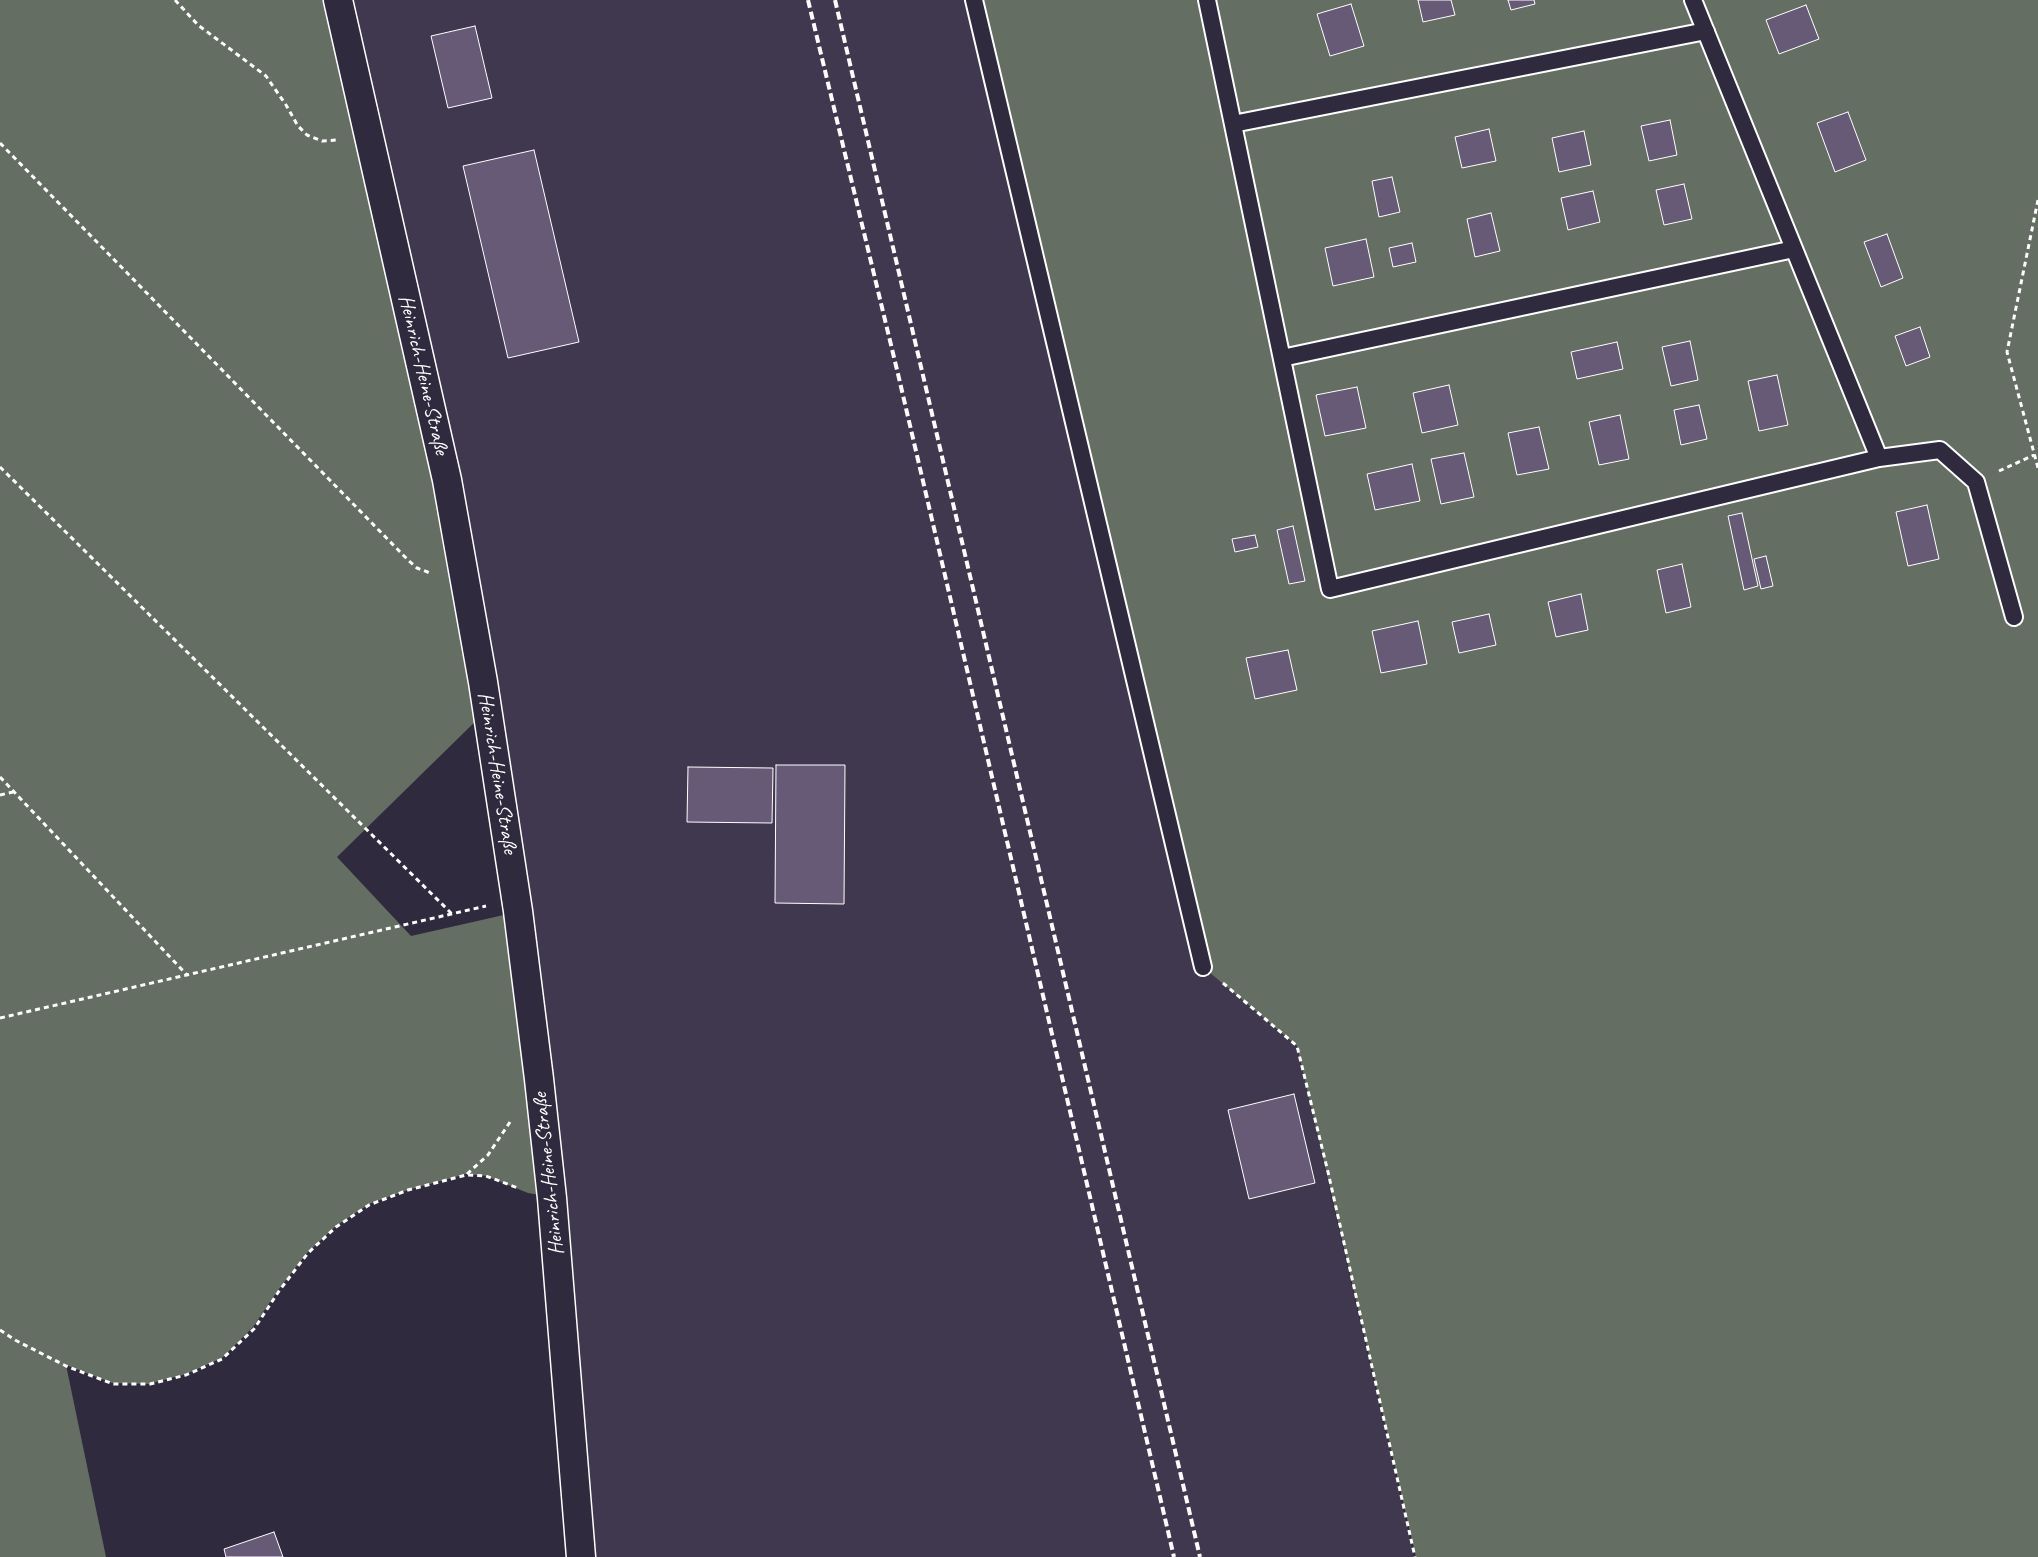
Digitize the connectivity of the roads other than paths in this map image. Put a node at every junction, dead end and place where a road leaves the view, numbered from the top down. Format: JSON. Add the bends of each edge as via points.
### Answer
{"nodes":[{"id":1,"x":338,"y":0,"type":"edge"},
{"id":2,"x":974,"y":0,"type":"edge"},
{"id":3,"x":1207,"y":0,"type":"edge"},
{"id":4,"x":1693,"y":0,"type":"edge"},
{"id":5,"x":1706,"y":31,"type":"junction"},
{"id":6,"x":1233,"y":124,"type":"junction"},
{"id":7,"x":1794,"y":249,"type":"junction"},
{"id":8,"x":1282,"y":358,"type":"junction"},
{"id":9,"x":1879,"y":458,"type":"junction"},
{"id":10,"x":2014,"y":618,"type":"dead end"},
{"id":11,"x":1203,"y":967,"type":"road end"},
{"id":12,"x":581,"y":1557,"type":"edge"}],
"edges":[{"from":1,"to":12,"type":"street","name":"Heinrich-Heine-Straße","via":[[447,480],[483,682],[539,1079],[552,1198]]},
{"from":2,"to":11,"type":"lane"},
{"from":3,"to":6,"type":"lane"},
{"from":4,"to":5,"type":"lane"},
{"from":5,"to":6,"type":"lane"},
{"from":5,"to":7,"type":"lane"},
{"from":6,"to":8,"type":"lane"},
{"from":7,"to":8,"type":"lane"},
{"from":7,"to":9,"type":"lane"},
{"from":8,"to":9,"type":"lane","via":[[1330,589]]},
{"from":9,"to":10,"type":"lane","via":[[1940,450],[1976,482]]}]}
